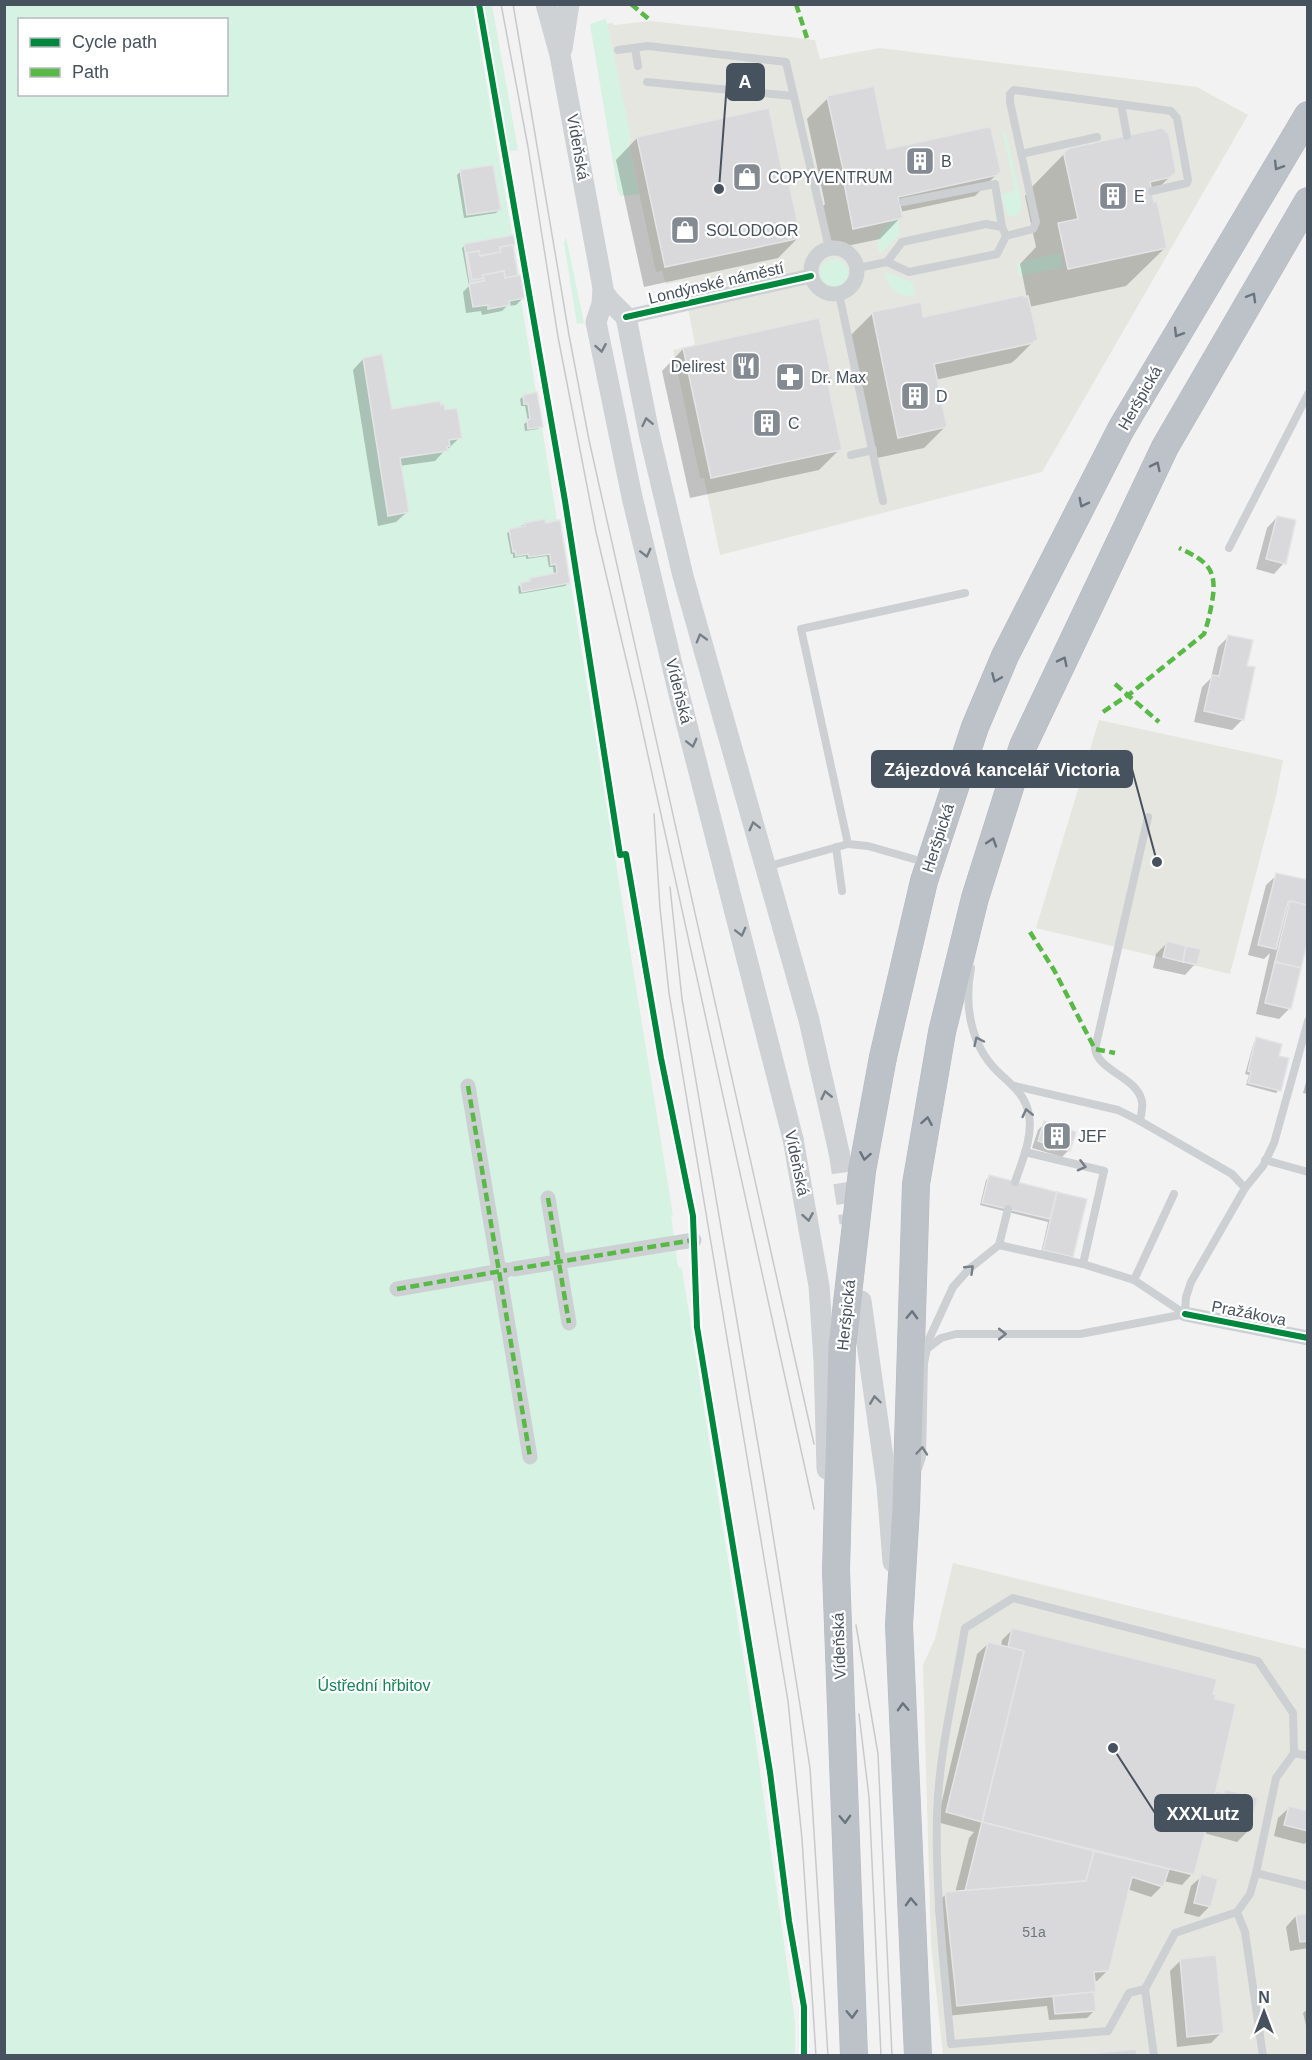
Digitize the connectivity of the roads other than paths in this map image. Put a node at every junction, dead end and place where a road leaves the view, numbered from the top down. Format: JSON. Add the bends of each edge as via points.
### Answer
{"nodes":[{"id":1,"x":546,"y":4,"type":"edge"},
{"id":2,"x":569,"y":4,"type":"edge"},
{"id":3,"x":635,"y":48,"type":"junction"},
{"id":4,"x":618,"y":50,"type":"dead end"},
{"id":5,"x":560,"y":55,"type":"junction"},
{"id":6,"x":638,"y":66,"type":"dead end"},
{"id":7,"x":646,"y":82,"type":"dead end"},
{"id":8,"x":794,"y":96,"type":"junction"},
{"id":9,"x":1121,"y":104,"type":"junction"},
{"id":10,"x":1308,"y":115,"type":"edge"},
{"id":11,"x":1127,"y":136,"type":"dead end"},
{"id":12,"x":1097,"y":137,"type":"dead end"},
{"id":13,"x":1021,"y":154,"type":"junction"},
{"id":14,"x":1152,"y":191,"type":"dead end"},
{"id":15,"x":1308,"y":201,"type":"edge"},
{"id":16,"x":903,"y":202,"type":"dead end"},
{"id":17,"x":1002,"y":227,"type":"junction"},
{"id":18,"x":1005,"y":236,"type":"junction"},
{"id":19,"x":829,"y":248,"type":"junction"},
{"id":20,"x":887,"y":262,"type":"junction"},
{"id":21,"x":858,"y":268,"type":"junction"},
{"id":22,"x":811,"y":276,"type":"junction"},
{"id":23,"x":603,"y":291,"type":"junction"},
{"id":24,"x":839,"y":294,"type":"junction"},
{"id":25,"x":626,"y":317,"type":"junction"},
{"id":26,"x":1308,"y":394,"type":"edge"},
{"id":27,"x":873,"y":450,"type":"junction"},
{"id":28,"x":851,"y":455,"type":"dead end"},
{"id":29,"x":883,"y":501,"type":"dead end"},
{"id":30,"x":1229,"y":548,"type":"dead end"},
{"id":31,"x":965,"y":593,"type":"dead end"},
{"id":32,"x":1148,"y":817,"type":"dead end"},
{"id":33,"x":848,"y":844,"type":"junction"},
{"id":34,"x":836,"y":848,"type":"junction"},
{"id":35,"x":929,"y":864,"type":"junction"},
{"id":36,"x":764,"y":867,"type":"junction"},
{"id":37,"x":842,"y":891,"type":"dead end"},
{"id":38,"x":975,"y":898,"type":"junction"},
{"id":39,"x":976,"y":932,"type":"dead end"},
{"id":40,"x":974,"y":955,"type":"dead end"},
{"id":41,"x":1308,"y":1021,"type":"edge"},
{"id":42,"x":468,"y":1086,"type":"dead end"},
{"id":43,"x":1015,"y":1086,"type":"junction"},
{"id":44,"x":1140,"y":1121,"type":"junction"},
{"id":45,"x":839,"y":1152,"type":"tunnel mouth"},
{"id":46,"x":1025,"y":1152,"type":"junction"},
{"id":47,"x":1265,"y":1160,"type":"junction"},
{"id":48,"x":1308,"y":1172,"type":"edge"},
{"id":49,"x":1015,"y":1182,"type":"dead end"},
{"id":50,"x":1245,"y":1188,"type":"junction"},
{"id":51,"x":1174,"y":1194,"type":"dead end"},
{"id":52,"x":548,"y":1198,"type":"dead end"},
{"id":53,"x":1008,"y":1209,"type":"dead end"},
{"id":54,"x":694,"y":1240,"type":"dead end"},
{"id":55,"x":999,"y":1245,"type":"junction"},
{"id":56,"x":559,"y":1262,"type":"junction"},
{"id":57,"x":1083,"y":1264,"type":"junction"},
{"id":58,"x":507,"y":1270,"type":"junction"},
{"id":59,"x":1134,"y":1280,"type":"junction"},
{"id":60,"x":398,"y":1289,"type":"dead end"},
{"id":61,"x":861,"y":1301,"type":"dead end"},
{"id":62,"x":1185,"y":1314,"type":"junction"},
{"id":63,"x":569,"y":1323,"type":"dead end"},
{"id":64,"x":1308,"y":1338,"type":"edge"},
{"id":65,"x":926,"y":1348,"type":"junction"},
{"id":66,"x":530,"y":1457,"type":"dead end"},
{"id":67,"x":906,"y":1508,"type":"junction"},
{"id":68,"x":836,"y":1571,"type":"junction"},
{"id":69,"x":899,"y":1625,"type":"junction"},
{"id":70,"x":1294,"y":1753,"type":"junction"},
{"id":71,"x":1308,"y":1756,"type":"edge"},
{"id":72,"x":1256,"y":1874,"type":"junction"},
{"id":73,"x":1308,"y":1886,"type":"edge"},
{"id":74,"x":1237,"y":1912,"type":"junction"},
{"id":75,"x":1145,"y":1989,"type":"junction"},
{"id":76,"x":854,"y":2055,"type":"edge"},
{"id":77,"x":918,"y":2055,"type":"edge"},
{"id":78,"x":1154,"y":2055,"type":"edge"},
{"id":79,"x":1263,"y":2055,"type":"edge"}],
"edges":[{"from":1,"to":5,"type":"main road","name":"Vídeňská"},
{"from":2,"to":5,"type":"main road"},
{"from":3,"to":4,"type":"lane"},
{"from":3,"to":6,"type":"lane"},
{"from":3,"to":8,"type":"lane","via":[[648,46],[786,62]]},
{"from":5,"to":23,"type":"main road","name":"Vídeňská"},
{"from":7,"to":8,"type":"lane"},
{"from":8,"to":19,"type":"lane"},
{"from":9,"to":11,"type":"lane"},
{"from":9,"to":13,"type":"lane","via":[[1014,90],[1010,102]]},
{"from":9,"to":14,"type":"lane","via":[[1171,111],[1177,118],[1188,180]]},
{"from":10,"to":35,"type":"highway","name":"Heršpická","one_way":true,"via":[[1121,429],[1005,656],[975,727]]},
{"from":12,"to":13,"type":"lane"},
{"from":13,"to":18,"type":"lane","via":[[1036,222],[1033,229]]},
{"from":38,"to":15,"type":"highway","one_way":true,"via":[[1023,746],[1165,447]]},
{"from":16,"to":17,"type":"lane","via":[[995,184]]},
{"from":17,"to":18,"type":"lane"},
{"from":17,"to":20,"type":"lane","via":[[986,224],[902,242]]},
{"from":18,"to":20,"type":"lane","via":[[997,254],[909,272]]},
{"from":19,"to":21,"type":"street","via":[[837,247],[850,254]]},
{"from":19,"to":22,"type":"street","via":[[817,255]]},
{"from":20,"to":21,"type":"lane"},
{"from":21,"to":24,"type":"street","via":[[852,287]]},
{"from":22,"to":24,"type":"street","via":[[825,292]]},
{"from":22,"to":25,"type":"street","name":"Londýnské náměstí"},
{"from":23,"to":25,"type":"main road"},
{"from":23,"to":68,"type":"main road","name":"Vídeňská","one_way":true,"bridge":true,"via":[[596,322],[632,496],[793,1139],[819,1286],[825,1361],[827,1503]]},
{"from":24,"to":27,"type":"lane"},
{"from":36,"to":25,"type":"main road","name":"Vídeňská","one_way":true,"via":[[682,576]]},
{"from":26,"to":30,"type":"lane"},
{"from":27,"to":28,"type":"lane"},
{"from":27,"to":29,"type":"lane"},
{"from":31,"to":33,"type":"lane","via":[[801,628]]},
{"from":32,"to":44,"type":"lane","via":[[1095,1049],[1098,1057],[1140,1096]]},
{"from":33,"to":34,"type":"lane"},
{"from":33,"to":35,"type":"lane"},
{"from":34,"to":36,"type":"lane"},
{"from":34,"to":37,"type":"lane"},
{"from":35,"to":68,"type":"highway","name":"Heršpická","one_way":true,"bridge":true,"via":[[883,1057],[862,1172],[842,1347]]},
{"from":45,"to":36,"type":"main road","name":"Vídeňská","one_way":true,"via":[[809,1020]]},
{"from":38,"to":39,"type":"lane"},
{"from":67,"to":38,"type":"highway","one_way":true,"via":[[916,1184],[942,1032]]},
{"from":43,"to":40,"type":"lane","one_way":true,"via":[[986,1058],[974,1032],[968,1004]]},
{"from":41,"to":47,"type":"lane","via":[[1274,1143]]},
{"from":42,"to":58,"type":"street"},
{"from":43,"to":44,"type":"lane","via":[[1118,1110]]},
{"from":46,"to":43,"type":"lane","one_way":true,"via":[[1029,1114]]},
{"from":44,"to":50,"type":"lane","via":[[1232,1174]]},
{"from":46,"to":49,"type":"lane"},
{"from":46,"to":57,"type":"lane","one_way":true,"via":[[1104,1172]]},
{"from":47,"to":48,"type":"lane"},
{"from":47,"to":50,"type":"lane"},
{"from":50,"to":62,"type":"lane","via":[[1191,1282]]},
{"from":51,"to":59,"type":"lane"},
{"from":52,"to":56,"type":"street"},
{"from":53,"to":55,"type":"lane"},
{"from":54,"to":56,"type":"street"},
{"from":55,"to":57,"type":"lane"},
{"from":65,"to":55,"type":"lane","one_way":true,"via":[[953,1287]]},
{"from":56,"to":58,"type":"street"},
{"from":56,"to":63,"type":"street"},
{"from":57,"to":59,"type":"lane"},
{"from":58,"to":60,"type":"street"},
{"from":58,"to":66,"type":"street"},
{"from":59,"to":62,"type":"lane"},
{"from":69,"to":61,"type":"main road","one_way":true,"via":[[887,1486]]},
{"from":62,"to":64,"type":"street","name":"Pražákova"},
{"from":65,"to":62,"type":"lane","one_way":true,"via":[[956,1334],[1080,1334]]},
{"from":67,"to":65,"type":"lane","one_way":true,"via":[[922,1457]]},
{"from":67,"to":69,"type":"highway"},
{"from":68,"to":76,"type":"highway","name":"Vídeňská","one_way":true,"bridge":true},
{"from":77,"to":69,"type":"highway","one_way":true},
{"from":70,"to":71,"type":"lane"},
{"from":70,"to":72,"type":"lane","via":[[1276,1778]]},
{"from":70,"to":75,"type":"lane","via":[[1293,1713],[1258,1660],[1013,1598],[965,1628],[938,1813],[938,1892],[951,2044],[1108,2031],[1129,1993]]},
{"from":72,"to":73,"type":"lane"},
{"from":72,"to":74,"type":"lane","via":[[1250,1894]]},
{"from":74,"to":75,"type":"lane","via":[[1175,1933]]},
{"from":74,"to":79,"type":"lane","via":[[1245,1932]]},
{"from":75,"to":78,"type":"lane"}]}
